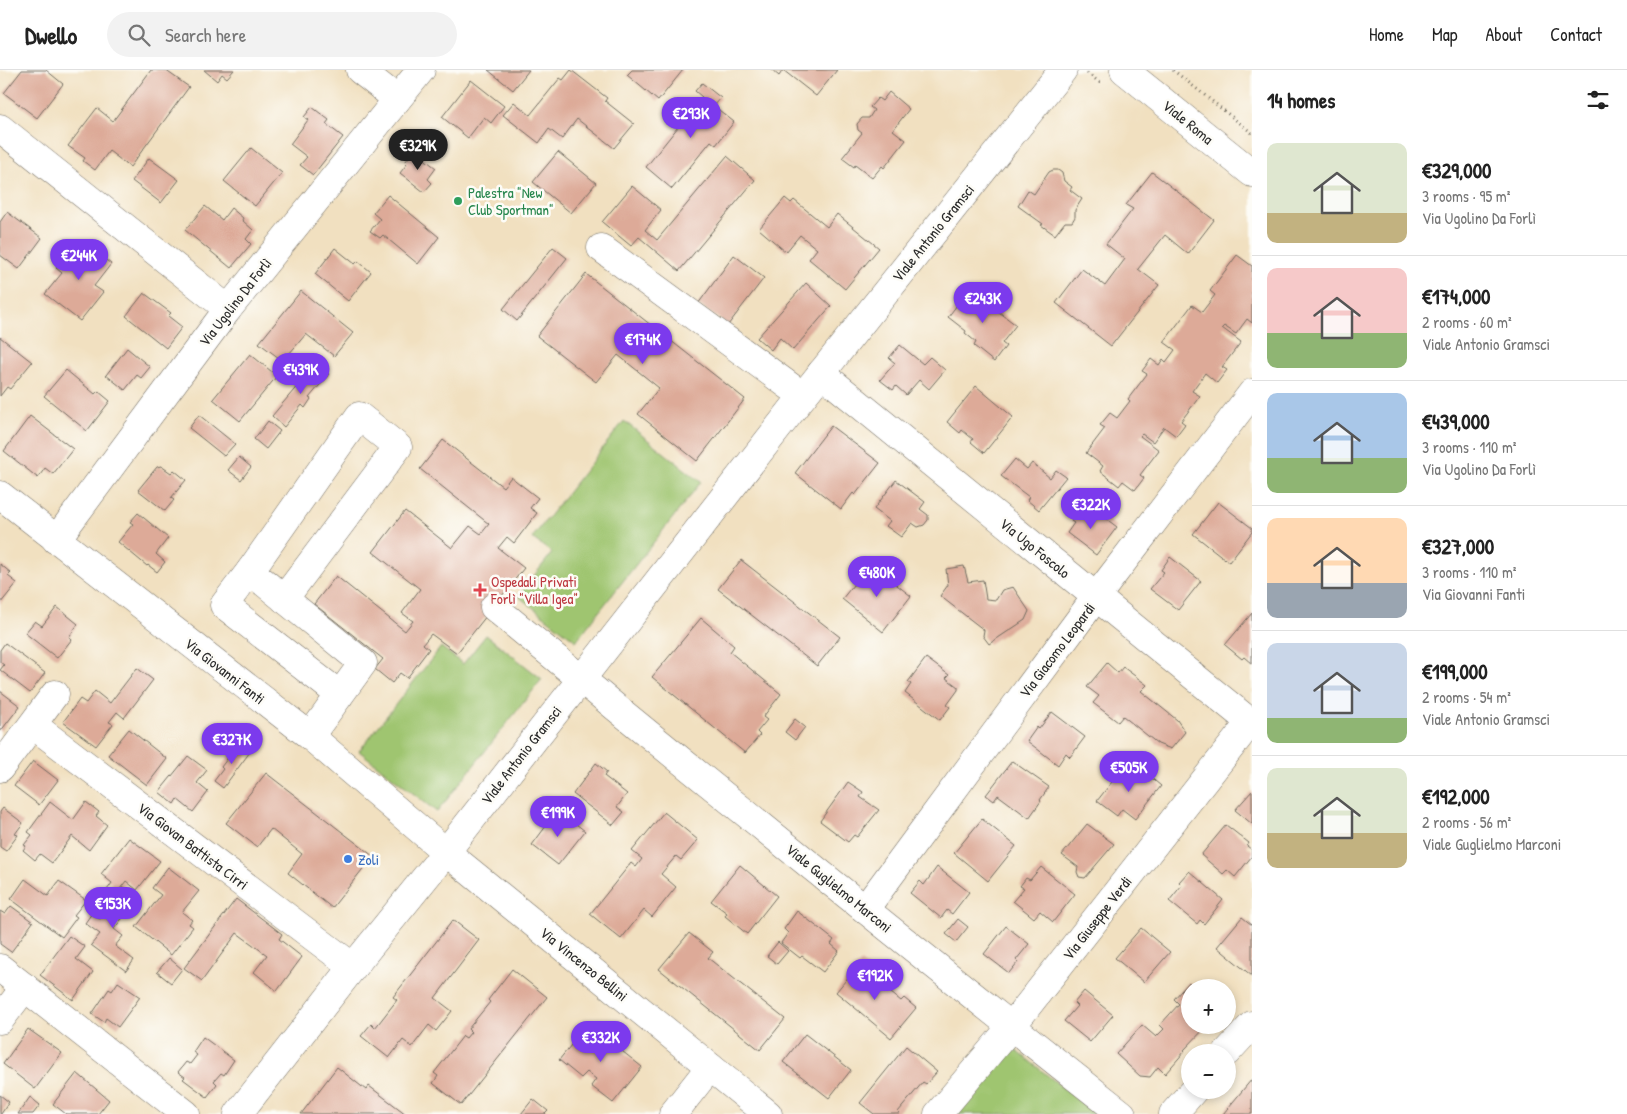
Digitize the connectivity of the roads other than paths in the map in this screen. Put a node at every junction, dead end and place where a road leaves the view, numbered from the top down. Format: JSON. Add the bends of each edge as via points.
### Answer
{"nodes":[{"id":1,"x":360,"y":70,"type":"edge"},
{"id":2,"x":421,"y":70,"type":"edge"},
{"id":3,"x":1063,"y":70,"type":"edge"},
{"id":4,"x":1113,"y":77,"type":"edge"},
{"id":5,"x":397,"y":100,"type":"junction"},
{"id":6,"x":0,"y":128,"type":"edge"},
{"id":7,"x":1252,"y":173,"type":"edge"},
{"id":8,"x":600,"y":248,"type":"dead end"},
{"id":9,"x":228,"y":308,"type":"junction"},
{"id":10,"x":821,"y":373,"type":"junction"},
{"id":11,"x":1252,"y":393,"type":"edge"},
{"id":12,"x":803,"y":396,"type":"junction"},
{"id":13,"x":0,"y":495,"type":"edge"},
{"id":14,"x":56,"y":540,"type":"junction"},
{"id":15,"x":250,"y":571,"type":"junction"},
{"id":16,"x":284,"y":598,"type":"junction"},
{"id":17,"x":1096,"y":598,"type":"junction"},
{"id":18,"x":494,"y":607,"type":"dead end"},
{"id":19,"x":580,"y":680,"type":"junction"},
{"id":20,"x":55,"y":694,"type":"dead end"},
{"id":21,"x":340,"y":695,"type":"junction"},
{"id":22,"x":1251,"y":721,"type":"edge"},
{"id":23,"x":33,"y":725,"type":"junction"},
{"id":24,"x":310,"y":736,"type":"junction"},
{"id":25,"x":0,"y":768,"type":"edge"},
{"id":26,"x":446,"y":852,"type":"junction"},
{"id":27,"x":865,"y":909,"type":"junction"},
{"id":28,"x":353,"y":967,"type":"junction"},
{"id":29,"x":0,"y":968,"type":"edge"},
{"id":30,"x":25,"y":987,"type":"junction"},
{"id":31,"x":0,"y":1020,"type":"edge"},
{"id":32,"x":1252,"y":1025,"type":"edge"},
{"id":33,"x":1012,"y":1027,"type":"junction"},
{"id":34,"x":1234,"y":1044,"type":"edge"},
{"id":35,"x":710,"y":1067,"type":"junction"},
{"id":36,"x":1186,"y":1099,"type":"edge"},
{"id":37,"x":183,"y":1113,"type":"edge"},
{"id":38,"x":238,"y":1114,"type":"edge"},
{"id":39,"x":673,"y":1114,"type":"edge"},
{"id":40,"x":768,"y":1114,"type":"edge"},
{"id":41,"x":938,"y":1114,"type":"edge"},
{"id":42,"x":1122,"y":1114,"type":"edge"},
{"id":43,"x":1172,"y":1114,"type":"edge"}],
"edges":[{"from":1,"to":5,"type":"street"},
{"from":2,"to":5,"type":"street","name":"Via Ugolino Da Forlì"},
{"from":3,"to":10,"type":"street","name":"Viale Antonio Gramsci"},
{"from":4,"to":7,"type":"street","name":"Viale Roma"},
{"from":5,"to":9,"type":"street","name":"Via Ugolino Da Forlì"},
{"from":6,"to":9,"type":"street"},
{"from":8,"to":12,"type":"street"},
{"from":9,"to":14,"type":"street","name":"Via Ugolino Da Forlì"},
{"from":10,"to":12,"type":"street","name":"Viale Antonio Gramsci"},
{"from":10,"to":17,"type":"street","name":"Via Ugo Foscolo"},
{"from":11,"to":17,"type":"street","name":"Via Giacomo Leopardi"},
{"from":12,"to":19,"type":"street","name":"Viale Antonio Gramsci"},
{"from":13,"to":14,"type":"street","name":"Via Giovanni Fanti"},
{"from":14,"to":24,"type":"street","name":"Via Giovanni Fanti"},
{"from":15,"to":16,"type":"street"},
{"from":15,"to":16,"type":"street","via":[[359,416],[398,447]]},
{"from":15,"to":21,"type":"street","via":[[224,605]]},
{"from":16,"to":21,"type":"street","via":[[363,663]]},
{"from":17,"to":22,"type":"street","name":"Via Ugo Foscolo"},
{"from":17,"to":27,"type":"street","name":"Via Giacomo Leopardi"},
{"from":18,"to":19,"type":"street","name":"Viale Guglielmo Marconi"},
{"from":19,"to":26,"type":"street","name":"Viale Antonio Gramsci"},
{"from":19,"to":27,"type":"street","name":"Viale Guglielmo Marconi"},
{"from":20,"to":23,"type":"street"},
{"from":21,"to":24,"type":"street"},
{"from":22,"to":33,"type":"street","name":"Via Giuseppe Verdi"},
{"from":23,"to":25,"type":"street"},
{"from":23,"to":28,"type":"street","name":"Via Giovan Battista Cirri"},
{"from":24,"to":26,"type":"street","name":"Via Giovanni Fanti"},
{"from":26,"to":28,"type":"street","name":"Viale Antonio Gramsci"},
{"from":26,"to":35,"type":"street","name":"Via Vincenzo Bellini"},
{"from":27,"to":33,"type":"street","name":"Viale Guglielmo Marconi"},
{"from":28,"to":38,"type":"street","name":"Viale Antonio Gramsci"},
{"from":29,"to":30,"type":"street"},
{"from":30,"to":31,"type":"street"},
{"from":30,"to":37,"type":"street"},
{"from":32,"to":34,"type":"street"},
{"from":33,"to":41,"type":"street","name":"Via Giuseppe Verdi"},
{"from":33,"to":42,"type":"street","name":"Viale Guglielmo Marconi"},
{"from":35,"to":39,"type":"street"},
{"from":35,"to":40,"type":"street","name":"Via Vincenzo Bellini"},
{"from":36,"to":43,"type":"street"}]}
